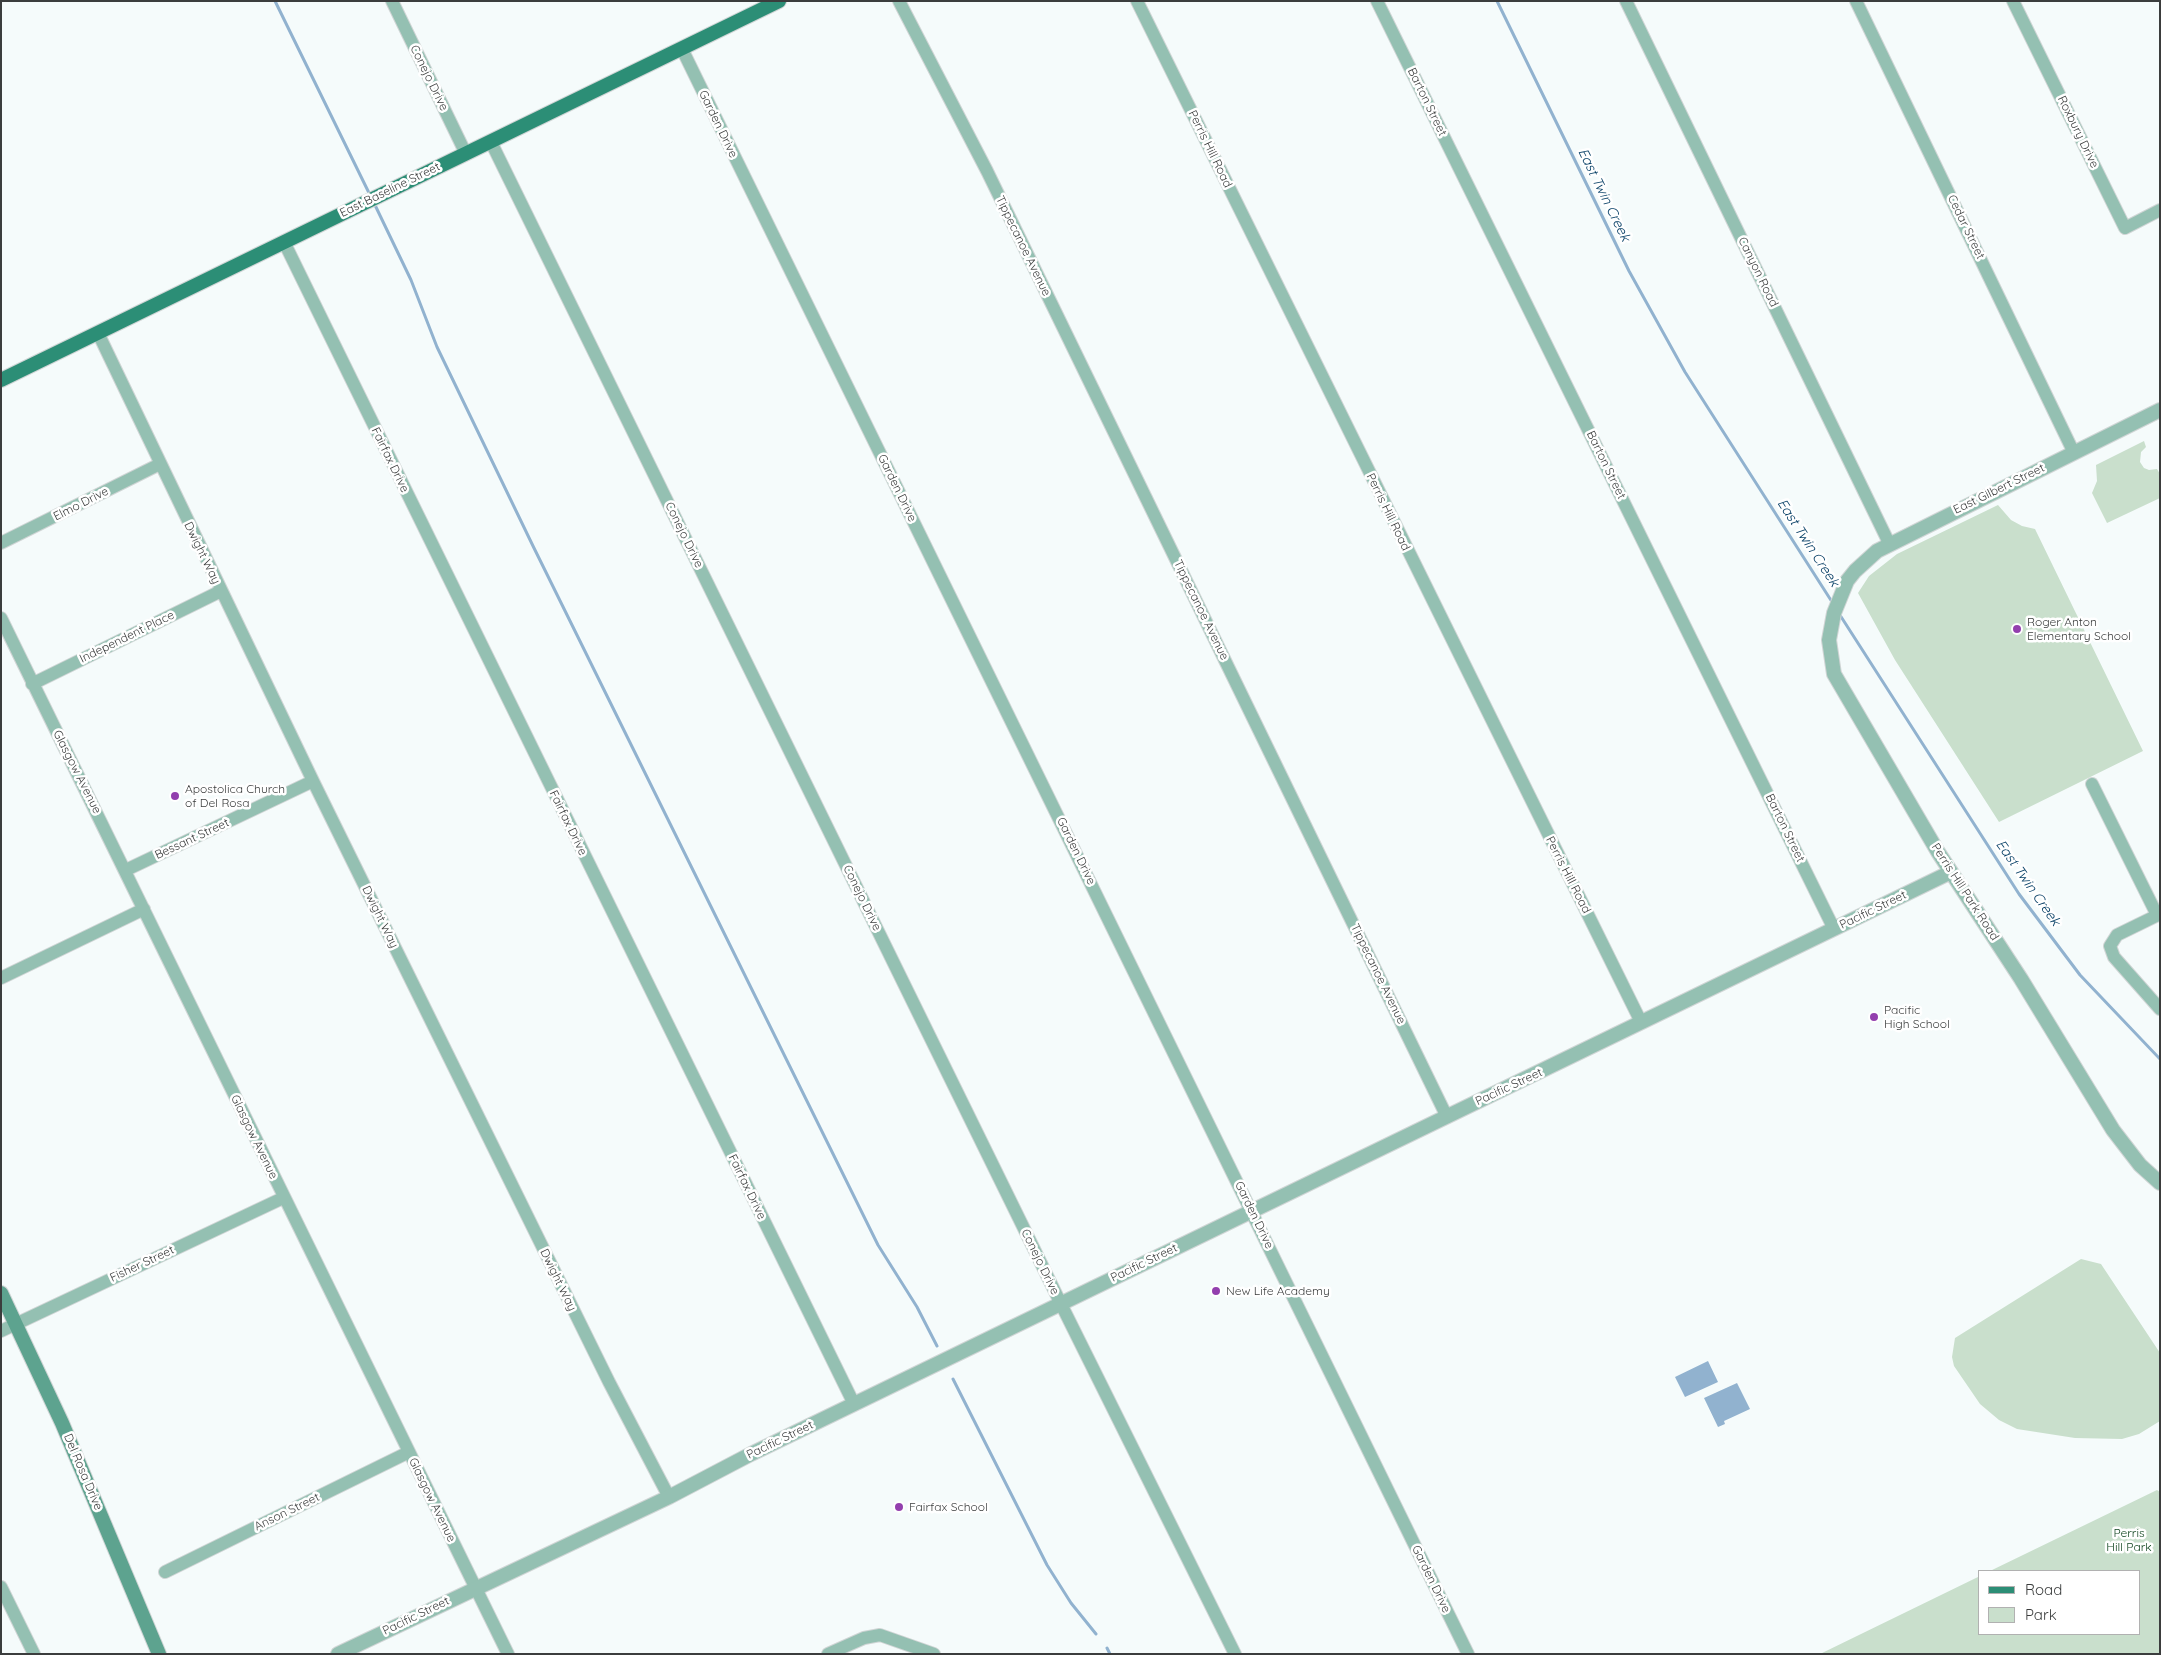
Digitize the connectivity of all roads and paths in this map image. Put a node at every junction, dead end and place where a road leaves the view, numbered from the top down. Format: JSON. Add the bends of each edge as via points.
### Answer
{"nodes":[{"id":1,"x":392,"y":1,"type":"edge"},
{"id":2,"x":779,"y":1,"type":"edge"},
{"id":3,"x":899,"y":1,"type":"edge"},
{"id":4,"x":1137,"y":1,"type":"edge"},
{"id":5,"x":1377,"y":1,"type":"edge"},
{"id":6,"x":1626,"y":1,"type":"edge"},
{"id":7,"x":1856,"y":1,"type":"edge"},
{"id":8,"x":2013,"y":1,"type":"edge"},
{"id":9,"x":757,"y":6,"type":"edge"},
{"id":10,"x":682,"y":49,"type":"junction"},
{"id":11,"x":491,"y":142,"type":"junction"},
{"id":12,"x":466,"y":154,"type":"junction"},
{"id":13,"x":2160,"y":210,"type":"edge"},
{"id":14,"x":284,"y":242,"type":"junction"},
{"id":15,"x":98,"y":333,"type":"junction"},
{"id":16,"x":1,"y":380,"type":"edge"},
{"id":17,"x":2160,"y":410,"type":"edge"},
{"id":18,"x":2074,"y":453,"type":"junction"},
{"id":19,"x":160,"y":464,"type":"junction"},
{"id":20,"x":1,"y":543,"type":"edge"},
{"id":21,"x":1889,"y":543,"type":"junction"},
{"id":22,"x":1845,"y":585,"type":"joint"},
{"id":23,"x":221,"y":591,"type":"junction"},
{"id":24,"x":1,"y":618,"type":"edge"},
{"id":25,"x":32,"y":684,"type":"junction"},
{"id":26,"x":313,"y":781,"type":"junction"},
{"id":27,"x":2092,"y":784,"type":"dead end"},
{"id":28,"x":126,"y":870,"type":"junction"},
{"id":29,"x":1951,"y":872,"type":"junction"},
{"id":30,"x":144,"y":909,"type":"junction"},
{"id":31,"x":2158,"y":914,"type":"edge"},
{"id":32,"x":1834,"y":929,"type":"junction"},
{"id":33,"x":1,"y":978,"type":"edge"},
{"id":34,"x":2160,"y":1009,"type":"edge"},
{"id":35,"x":1641,"y":1022,"type":"junction"},
{"id":36,"x":1447,"y":1117,"type":"junction"},
{"id":37,"x":2160,"y":1183,"type":"edge"},
{"id":38,"x":283,"y":1198,"type":"junction"},
{"id":39,"x":1252,"y":1211,"type":"junction"},
{"id":40,"x":1,"y":1293,"type":"edge"},
{"id":41,"x":1061,"y":1304,"type":"junction"},
{"id":42,"x":17,"y":1324,"type":"junction"},
{"id":43,"x":1,"y":1331,"type":"edge"},
{"id":44,"x":854,"y":1404,"type":"junction"},
{"id":45,"x":409,"y":1452,"type":"junction"},
{"id":46,"x":669,"y":1497,"type":"junction"},
{"id":47,"x":165,"y":1572,"type":"dead end"},
{"id":48,"x":1,"y":1587,"type":"edge"},
{"id":49,"x":475,"y":1587,"type":"junction"},
{"id":50,"x":34,"y":1654,"type":"edge"},
{"id":51,"x":159,"y":1654,"type":"edge"},
{"id":52,"x":338,"y":1654,"type":"edge"},
{"id":53,"x":508,"y":1654,"type":"edge"},
{"id":54,"x":828,"y":1654,"type":"edge"},
{"id":55,"x":934,"y":1654,"type":"edge"},
{"id":56,"x":1235,"y":1654,"type":"edge"},
{"id":57,"x":1468,"y":1654,"type":"edge"}],
"edges":[{"from":1,"to":12,"type":"street","name":"Conejo Drive"},
{"from":2,"to":9,"type":"main road","name":"East Baseline Street"},
{"from":3,"to":36,"type":"street","name":"Tippecanoe Avenue","via":[[992,180]]},
{"from":4,"to":35,"type":"street","name":"Perris Hill Road"},
{"from":5,"to":32,"type":"street","name":"Barton Street"},
{"from":6,"to":21,"type":"street","name":"Canyon Road"},
{"from":7,"to":18,"type":"street","name":"Cedar Street"},
{"from":8,"to":13,"type":"street","name":"Roxbury Drive","via":[[2125,228]]},
{"from":9,"to":10,"type":"main road","name":"East Baseline Street"},
{"from":10,"to":11,"type":"main road","name":"East Baseline Street"},
{"from":10,"to":39,"type":"street","name":"Garden Drive"},
{"from":11,"to":12,"type":"main road","name":"East Baseline Street"},
{"from":11,"to":41,"type":"street","name":"Conejo Drive"},
{"from":12,"to":14,"type":"main road","name":"East Baseline Street"},
{"from":14,"to":15,"type":"main road","name":"East Baseline Street"},
{"from":14,"to":44,"type":"street","name":"Fairfax Drive"},
{"from":15,"to":16,"type":"main road","name":"East Baseline Street"},
{"from":15,"to":19,"type":"street","name":"Dwight Way"},
{"from":17,"to":18,"type":"street","name":"East Gilbert Street"},
{"from":18,"to":21,"type":"street","name":"East Gilbert Street"},
{"from":19,"to":20,"type":"street","name":"Elmo Drive"},
{"from":19,"to":23,"type":"street","name":"Dwight Way"},
{"from":21,"to":22,"type":"street","name":"East Gilbert Street","via":[[1866,560]]},
{"from":22,"to":29,"type":"street","name":"Perris Hill Park Road","via":[[1834,613],[1829,640],[1834,674]]},
{"from":23,"to":25,"type":"street","name":"Independent Place"},
{"from":23,"to":26,"type":"street","name":"Dwight Way"},
{"from":24,"to":25,"type":"street","name":"Glasgow Avenue"},
{"from":25,"to":28,"type":"street","name":"Glasgow Avenue"},
{"from":26,"to":28,"type":"street","name":"Bessant Street"},
{"from":26,"to":46,"type":"street","name":"Dwight Way","via":[[624,1414]]},
{"from":27,"to":31,"type":"street"},
{"from":28,"to":30,"type":"street","name":"Glasgow Avenue"},
{"from":29,"to":32,"type":"street","name":"Pacific Street"},
{"from":29,"to":37,"type":"street","name":"Perris Hill Park Road","via":[[2021,978],[2113,1130]]},
{"from":30,"to":33,"type":"street"},
{"from":30,"to":38,"type":"street","name":"Glasgow Avenue"},
{"from":31,"to":34,"type":"street","via":[[2117,935],[2110,946],[2114,957]]},
{"from":32,"to":35,"type":"street","name":"Pacific Street"},
{"from":35,"to":36,"type":"street","name":"Pacific Street"},
{"from":36,"to":39,"type":"street","name":"Pacific Street"},
{"from":38,"to":42,"type":"street","name":"Fisher Street"},
{"from":38,"to":45,"type":"street","name":"Glasgow Avenue"},
{"from":39,"to":41,"type":"street","name":"Pacific Street"},
{"from":39,"to":57,"type":"street","name":"Garden Drive"},
{"from":40,"to":42,"type":"main road","name":"Del Rosa Drive"},
{"from":41,"to":44,"type":"street","name":"Pacific Street"},
{"from":41,"to":56,"type":"street","name":"Conejo Drive"},
{"from":42,"to":43,"type":"street","name":"Fisher Street"},
{"from":42,"to":51,"type":"main road","name":"Del Rosa Drive"},
{"from":44,"to":46,"type":"street","name":"Pacific Street"},
{"from":45,"to":47,"type":"street","name":"Anson Street"},
{"from":45,"to":49,"type":"street","name":"Glasgow Avenue"},
{"from":46,"to":49,"type":"street","name":"Pacific Street","via":[[492,1582]]},
{"from":48,"to":50,"type":"street"},
{"from":49,"to":52,"type":"street","name":"Pacific Street"},
{"from":49,"to":53,"type":"street","name":"Glasgow Avenue"},
{"from":54,"to":55,"type":"street","via":[[864,1638],[880,1635]]}]}
